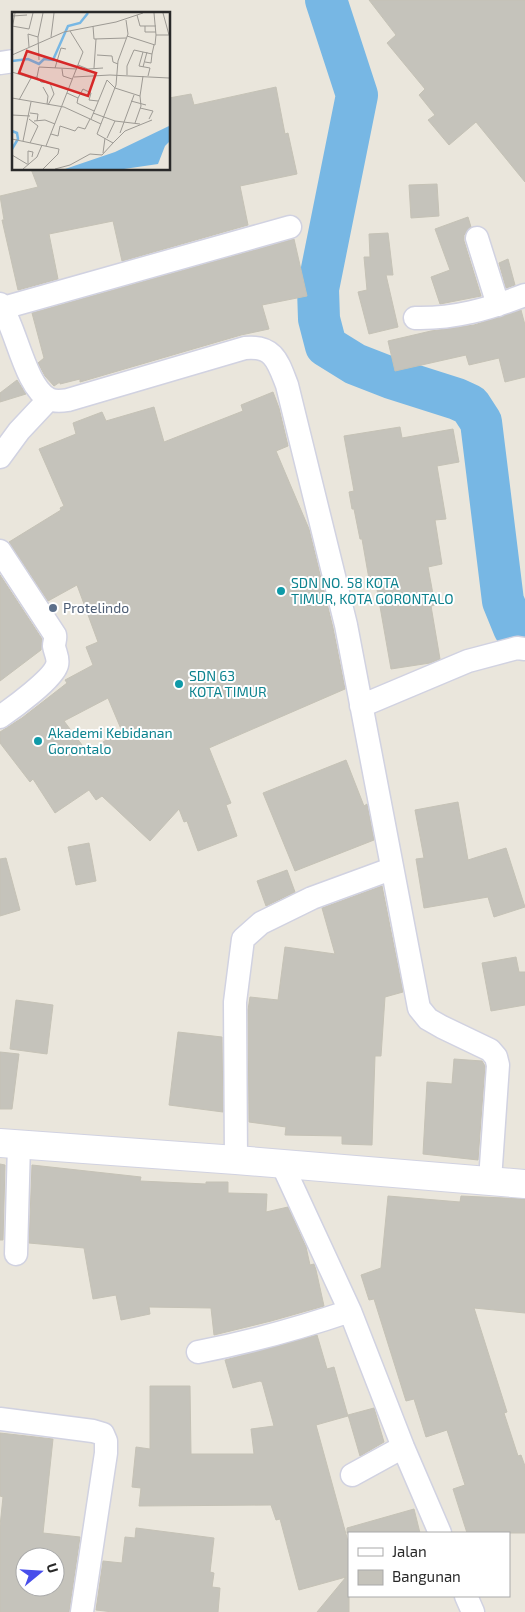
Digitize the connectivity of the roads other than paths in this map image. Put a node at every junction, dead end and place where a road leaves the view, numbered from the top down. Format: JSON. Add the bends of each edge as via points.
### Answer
{"nodes":[{"id":1,"x":290,"y":227,"type":"dead end"},
{"id":2,"x":477,"y":238,"type":"dead end"},
{"id":3,"x":525,"y":295,"type":"edge"},
{"id":4,"x":498,"y":305,"type":"junction"},
{"id":5,"x":1,"y":306,"type":"edge"},
{"id":6,"x":415,"y":318,"type":"dead end"},
{"id":7,"x":49,"y":399,"type":"junction"},
{"id":8,"x":0,"y":457,"type":"edge"},
{"id":9,"x":0,"y":551,"type":"edge"},
{"id":10,"x":525,"y":650,"type":"edge"},
{"id":11,"x":360,"y":706,"type":"junction"},
{"id":12,"x":0,"y":717,"type":"edge"},
{"id":13,"x":391,"y":869,"type":"junction"},
{"id":14,"x":10,"y":1143,"type":"edge"},
{"id":15,"x":236,"y":1160,"type":"junction"},
{"id":16,"x":282,"y":1164,"type":"junction"},
{"id":17,"x":490,"y":1180,"type":"junction"},
{"id":18,"x":525,"y":1184,"type":"edge"},
{"id":19,"x":16,"y":1254,"type":"dead end"},
{"id":20,"x":350,"y":1311,"type":"junction"},
{"id":21,"x":198,"y":1352,"type":"dead end"},
{"id":22,"x":0,"y":1419,"type":"edge"},
{"id":23,"x":403,"y":1447,"type":"junction"},
{"id":24,"x":352,"y":1475,"type":"dead end"},
{"id":25,"x":440,"y":1532,"type":"edge"},
{"id":26,"x":466,"y":1597,"type":"edge"},
{"id":27,"x":82,"y":1612,"type":"edge"},
{"id":28,"x":473,"y":1612,"type":"edge"}],
"edges":[{"from":1,"to":5,"type":"street"},
{"from":2,"to":4,"type":"street"},
{"from":3,"to":4,"type":"street"},
{"from":4,"to":6,"type":"street","via":[[445,318]]},
{"from":5,"to":7,"type":"street","via":[[28,371],[41,393]]},
{"from":7,"to":8,"type":"street"},
{"from":7,"to":11,"type":"street","via":[[68,400],[245,348],[267,350],[275,357],[287,385],[318,510],[346,625]]},
{"from":9,"to":12,"type":"street","via":[[56,635],[54,646],[58,659],[57,666],[46,679]]},
{"from":10,"to":11,"type":"street","via":[[517,648],[468,661]]},
{"from":11,"to":13,"type":"street"},
{"from":13,"to":15,"type":"street","via":[[312,898],[261,923],[243,939],[235,1002]]},
{"from":13,"to":17,"type":"street","via":[[419,1008],[428,1020],[484,1046],[496,1057],[498,1074]]},
{"from":14,"to":15,"type":"street"},
{"from":14,"to":19,"type":"street"},
{"from":15,"to":16,"type":"street"},
{"from":16,"to":17,"type":"street"},
{"from":16,"to":20,"type":"street"},
{"from":17,"to":18,"type":"street"},
{"from":20,"to":21,"type":"street","via":[[272,1336]]},
{"from":20,"to":23,"type":"street"},
{"from":22,"to":27,"type":"street","via":[[93,1431],[103,1434],[106,1441]]},
{"from":23,"to":24,"type":"street"},
{"from":23,"to":25,"type":"street"},
{"from":26,"to":28,"type":"street"}]}
